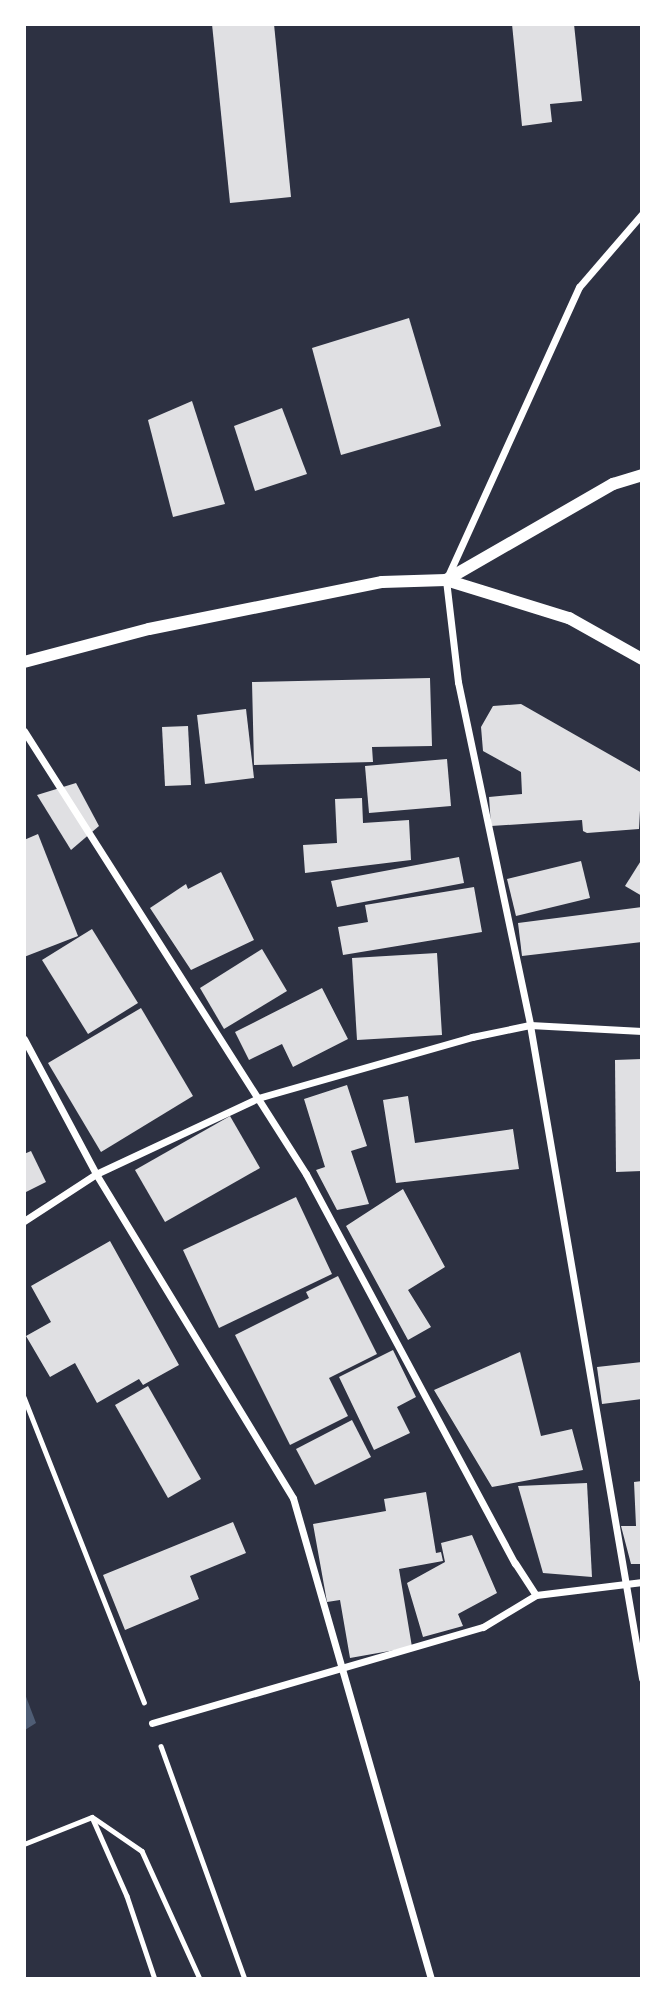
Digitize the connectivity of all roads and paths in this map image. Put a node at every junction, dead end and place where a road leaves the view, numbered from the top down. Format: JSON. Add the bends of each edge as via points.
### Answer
{"nodes":[{"id":1,"x":641,"y":214,"type":"edge"},
{"id":2,"x":642,"y":475,"type":"edge"},
{"id":3,"x":446,"y":580,"type":"junction"},
{"id":4,"x":642,"y":659,"type":"edge"},
{"id":5,"x":24,"y":662,"type":"edge"},
{"id":6,"x":24,"y":731,"type":"edge"},
{"id":7,"x":530,"y":1025,"type":"junction"},
{"id":8,"x":642,"y":1031,"type":"edge"},
{"id":9,"x":24,"y":1039,"type":"edge"},
{"id":10,"x":258,"y":1098,"type":"junction"},
{"id":11,"x":96,"y":1174,"type":"junction"},
{"id":12,"x":24,"y":1221,"type":"edge"},
{"id":13,"x":24,"y":1397,"type":"edge"},
{"id":14,"x":642,"y":1582,"type":"edge"},
{"id":15,"x":624,"y":1584,"type":"junction"},
{"id":16,"x":536,"y":1595,"type":"junction"},
{"id":17,"x":342,"y":1668,"type":"junction"},
{"id":18,"x":642,"y":1678,"type":"edge"},
{"id":19,"x":152,"y":1723,"type":"junction"},
{"id":20,"x":92,"y":1817,"type":"junction"},
{"id":21,"x":24,"y":1844,"type":"edge"},
{"id":22,"x":155,"y":1979,"type":"edge"},
{"id":23,"x":200,"y":1979,"type":"edge"},
{"id":24,"x":245,"y":1979,"type":"edge"},
{"id":25,"x":431,"y":1979,"type":"edge"}],
"edges":[{"from":1,"to":3,"type":"street","via":[[579,287]]},
{"from":2,"to":3,"type":"street","via":[[613,484]]},
{"from":3,"to":4,"type":"street","via":[[569,618]]},
{"from":3,"to":5,"type":"street","via":[[382,582],[149,629]]},
{"from":3,"to":7,"type":"street","via":[[458,681]]},
{"from":6,"to":10,"type":"street"},
{"from":7,"to":8,"type":"street"},
{"from":7,"to":10,"type":"street"},
{"from":7,"to":15,"type":"street"},
{"from":9,"to":11,"type":"street"},
{"from":10,"to":11,"type":"street"},
{"from":10,"to":16,"type":"street","via":[[306,1174],[514,1563]]},
{"from":11,"to":12,"type":"street"},
{"from":11,"to":17,"type":"street","via":[[293,1499]]},
{"from":13,"to":19,"type":"path"},
{"from":14,"to":15,"type":"street"},
{"from":15,"to":16,"type":"street"},
{"from":15,"to":18,"type":"street"},
{"from":16,"to":17,"type":"street","via":[[483,1627]]},
{"from":17,"to":19,"type":"street"},
{"from":17,"to":25,"type":"street"},
{"from":19,"to":24,"type":"path"},
{"from":20,"to":21,"type":"path"},
{"from":20,"to":22,"type":"path","via":[[127,1896]]},
{"from":20,"to":23,"type":"path","via":[[142,1851]]}]}
